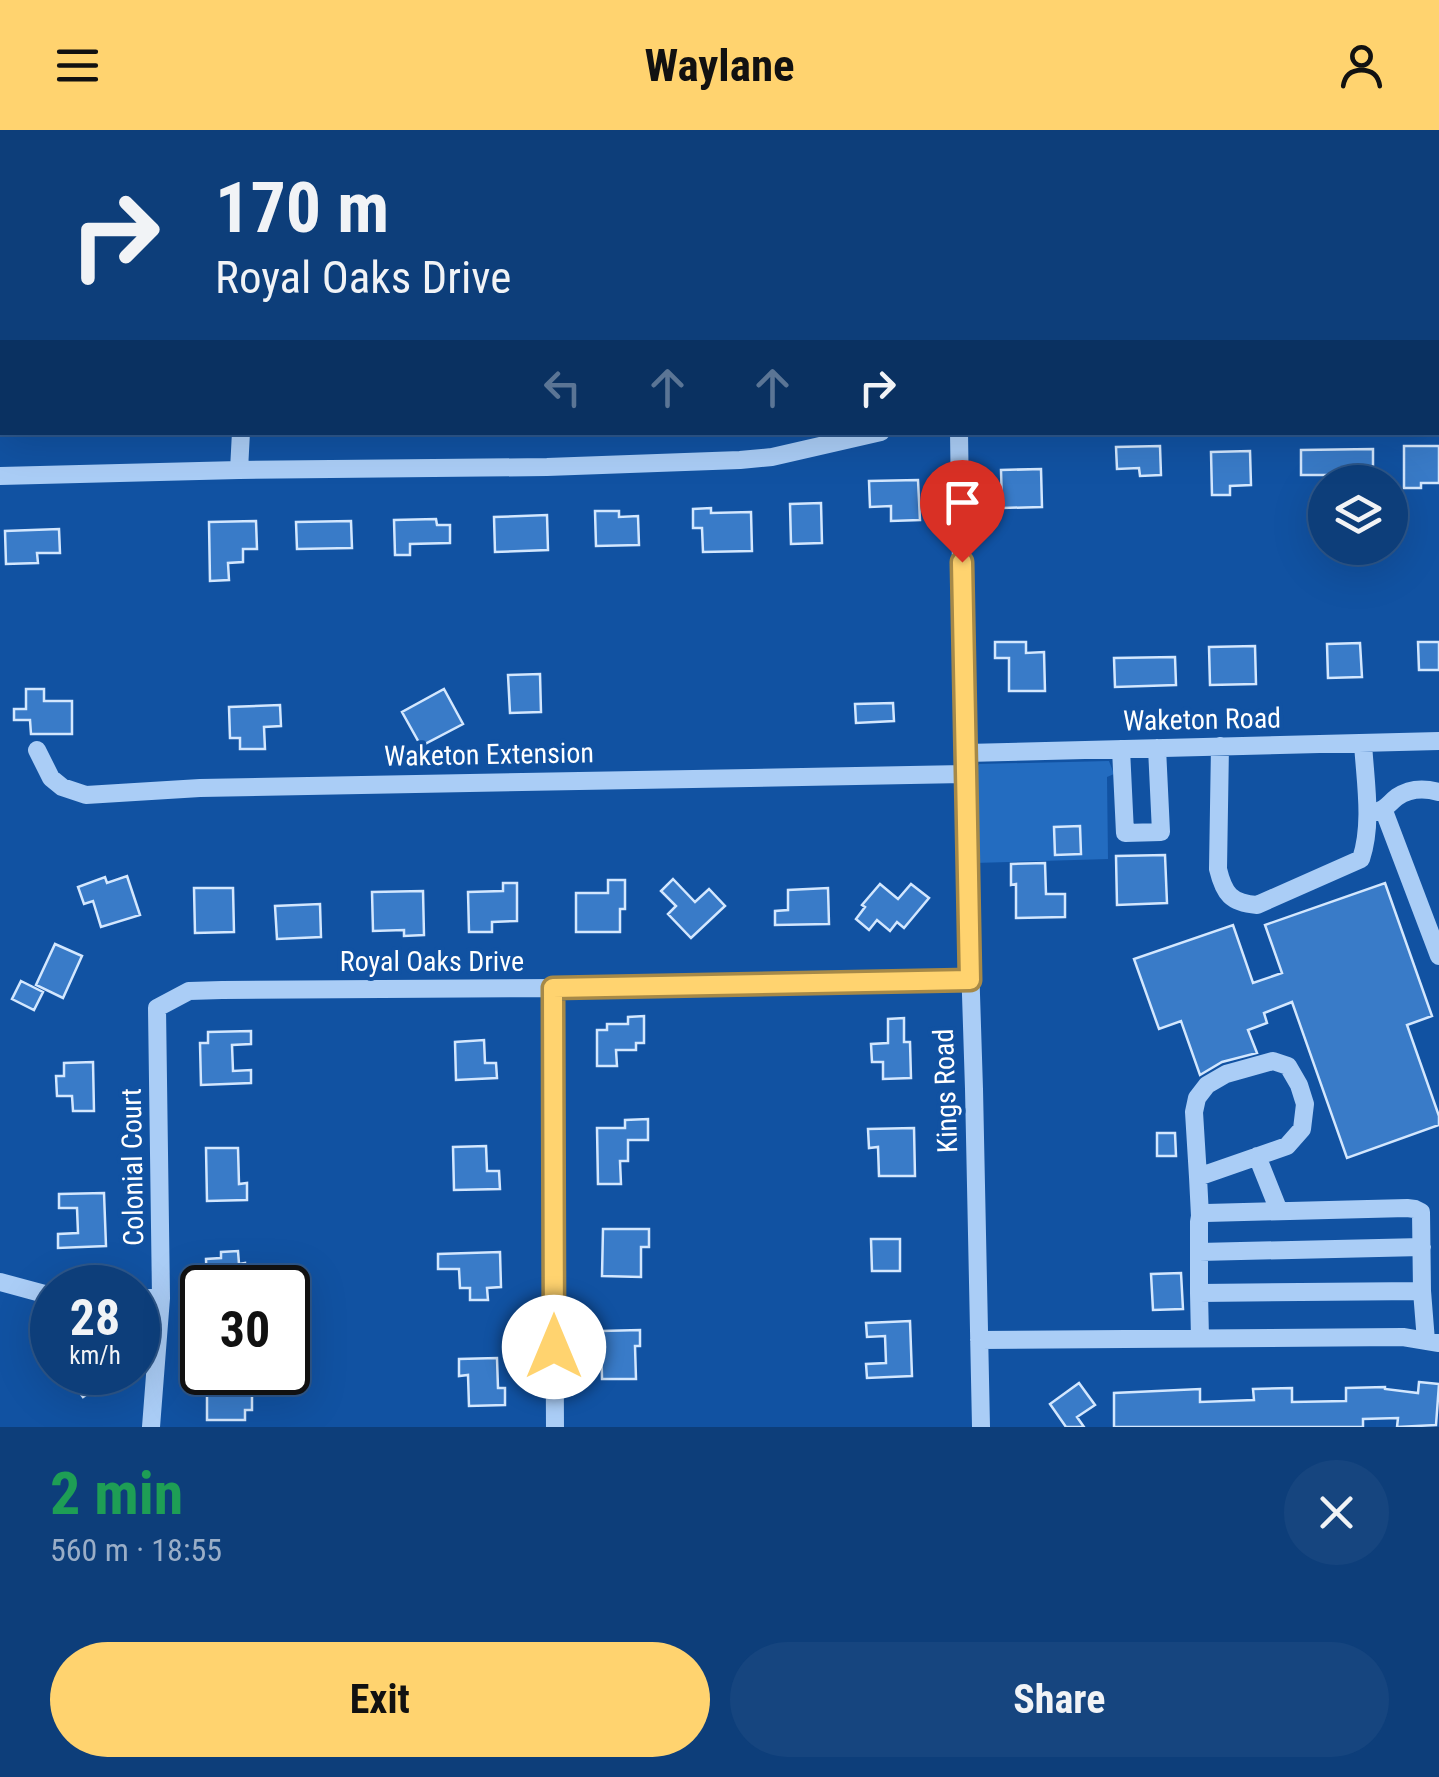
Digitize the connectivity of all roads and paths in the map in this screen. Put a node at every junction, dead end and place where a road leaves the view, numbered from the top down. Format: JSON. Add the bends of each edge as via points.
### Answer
{"nodes":[{"id":1,"x":241,"y":435,"type":"edge"},
{"id":2,"x":866,"y":435,"type":"edge"},
{"id":3,"x":958,"y":435,"type":"edge"},
{"id":4,"x":239,"y":470,"type":"junction"},
{"id":5,"x":0,"y":476,"type":"edge"},
{"id":6,"x":1439,"y":741,"type":"edge"},
{"id":7,"x":1363,"y":743,"type":"junction"},
{"id":8,"x":1220,"y":746,"type":"junction"},
{"id":9,"x":1157,"y":748,"type":"junction"},
{"id":10,"x":1121,"y":749,"type":"junction"},
{"id":11,"x":37,"y":750,"type":"dead end"},
{"id":12,"x":966,"y":754,"type":"junction"},
{"id":13,"x":964,"y":774,"type":"junction"},
{"id":14,"x":1439,"y":792,"type":"edge"},
{"id":15,"x":1375,"y":812,"type":"junction"},
{"id":16,"x":1439,"y":956,"type":"edge"},
{"id":17,"x":970,"y":980,"type":"junction"},
{"id":18,"x":553,"y":988,"type":"junction"},
{"id":19,"x":158,"y":1026,"type":"joint"},
{"id":20,"x":1257,"y":1156,"type":"junction"},
{"id":21,"x":1198,"y":1176,"type":"junction"},
{"id":22,"x":1279,"y":1212,"type":"junction"},
{"id":23,"x":1200,"y":1216,"type":"junction"},
{"id":24,"x":1422,"y":1247,"type":"junction"},
{"id":25,"x":1199,"y":1252,"type":"junction"},
{"id":26,"x":0,"y":1282,"type":"edge"},
{"id":27,"x":30,"y":1290,"type":"edge"},
{"id":28,"x":1422,"y":1291,"type":"junction"},
{"id":29,"x":1199,"y":1293,"type":"junction"},
{"id":30,"x":161,"y":1298,"type":"joint"},
{"id":31,"x":1200,"y":1338,"type":"junction"},
{"id":32,"x":980,"y":1340,"type":"junction"},
{"id":33,"x":1432,"y":1342,"type":"edge"},
{"id":34,"x":150,"y":1427,"type":"edge"},
{"id":35,"x":555,"y":1427,"type":"edge"},
{"id":36,"x":981,"y":1427,"type":"edge"}],
"edges":[{"from":1,"to":4,"type":"street"},
{"from":2,"to":4,"type":"street","via":[[740,460]]},
{"from":3,"to":12,"type":"street","name":"Kings Road"},
{"from":4,"to":5,"type":"street"},
{"from":6,"to":7,"type":"street","name":"Waketon Road"},
{"from":7,"to":8,"type":"street","name":"Waketon Road"},
{"from":7,"to":15,"type":"street"},
{"from":8,"to":9,"type":"street","name":"Waketon Road"},
{"from":8,"to":15,"type":"street","via":[[1218,870],[1222,886],[1241,904],[1256,905],[1361,859]]},
{"from":9,"to":10,"type":"street","name":"Waketon Road"},
{"from":9,"to":10,"type":"street","via":[[1162,832],[1126,834]]},
{"from":10,"to":12,"type":"street","name":"Waketon Road"},
{"from":11,"to":13,"type":"street","name":"Waketon Extension","via":[[51,778],[86,795]]},
{"from":12,"to":13,"type":"street","name":"Kings Road"},
{"from":13,"to":17,"type":"street","name":"Kings Road"},
{"from":14,"to":15,"type":"street","via":[[1410,791]]},
{"from":15,"to":16,"type":"street"},
{"from":17,"to":18,"type":"street","name":"Royal Oaks Drive"},
{"from":17,"to":32,"type":"street","name":"Kings Road"},
{"from":18,"to":19,"type":"street","name":"Royal Oaks Drive","via":[[189,991],[157,1008]]},
{"from":18,"to":35,"type":"street"},
{"from":19,"to":30,"type":"street","name":"Colonial Court"},
{"from":20,"to":21,"type":"street"},
{"from":20,"to":21,"type":"street","via":[[1287,1146],[1302,1128],[1299,1085],[1288,1066],[1274,1060],[1226,1074],[1197,1098]]},
{"from":20,"to":22,"type":"street"},
{"from":21,"to":23,"type":"street"},
{"from":22,"to":23,"type":"street"},
{"from":22,"to":24,"type":"street","via":[[1415,1208],[1421,1212]]},
{"from":23,"to":25,"type":"street"},
{"from":24,"to":25,"type":"street"},
{"from":24,"to":28,"type":"street"},
{"from":25,"to":29,"type":"street"},
{"from":26,"to":27,"type":"street"},
{"from":28,"to":29,"type":"street"},
{"from":28,"to":33,"type":"street"},
{"from":29,"to":31,"type":"street"},
{"from":30,"to":34,"type":"street","name":"Colonial Court"},
{"from":31,"to":32,"type":"street"},
{"from":31,"to":33,"type":"street"},
{"from":32,"to":36,"type":"street","name":"Kings Road"}]}
